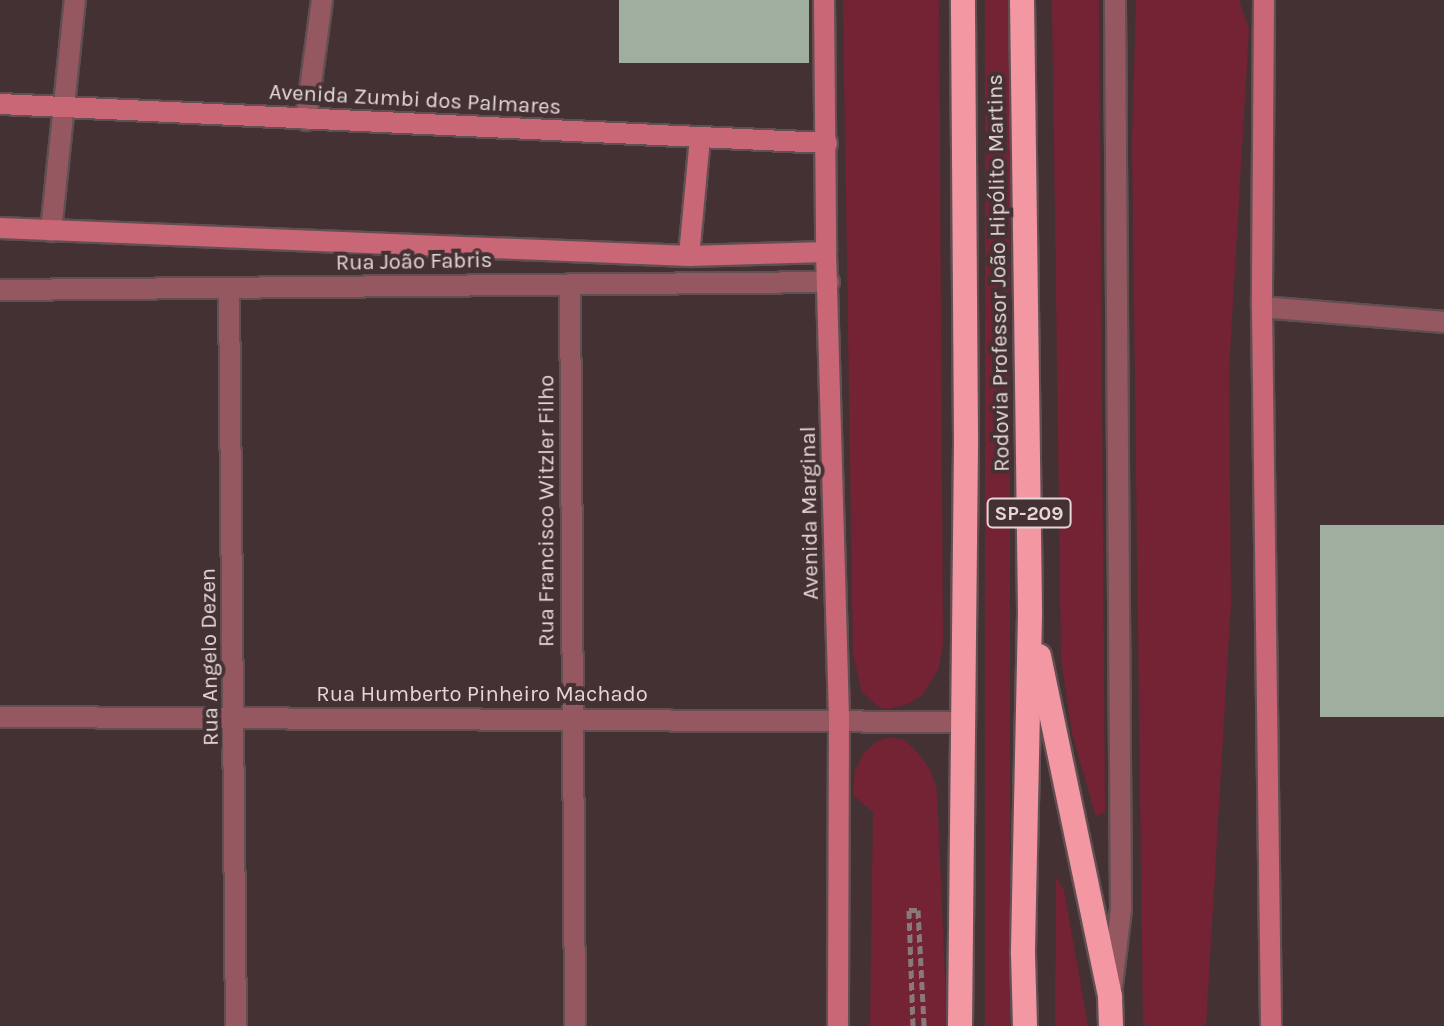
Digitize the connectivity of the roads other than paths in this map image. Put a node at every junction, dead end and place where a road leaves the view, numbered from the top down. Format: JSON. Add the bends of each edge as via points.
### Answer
{"nodes":[{"id":1,"x":75,"y":0,"type":"edge"},
{"id":2,"x":322,"y":0,"type":"edge"},
{"id":3,"x":824,"y":0,"type":"edge"},
{"id":4,"x":963,"y":0,"type":"edge"},
{"id":5,"x":1022,"y":0,"type":"edge"},
{"id":6,"x":1115,"y":0,"type":"edge"},
{"id":7,"x":1260,"y":6,"type":"edge"},
{"id":8,"x":0,"y":104,"type":"edge"},
{"id":9,"x":62,"y":105,"type":"junction"},
{"id":10,"x":306,"y":120,"type":"junction"},
{"id":11,"x":700,"y":138,"type":"junction"},
{"id":12,"x":827,"y":143,"type":"junction"},
{"id":13,"x":0,"y":228,"type":"edge"},
{"id":14,"x":51,"y":231,"type":"junction"},
{"id":15,"x":826,"y":252,"type":"junction"},
{"id":16,"x":689,"y":256,"type":"junction"},
{"id":17,"x":829,"y":282,"type":"junction"},
{"id":18,"x":570,"y":284,"type":"junction"},
{"id":19,"x":229,"y":288,"type":"junction"},
{"id":20,"x":0,"y":290,"type":"edge"},
{"id":21,"x":1262,"y":307,"type":"junction"},
{"id":22,"x":1444,"y":322,"type":"edge"},
{"id":23,"x":1030,"y":614,"type":"junction"},
{"id":24,"x":0,"y":717,"type":"edge"},
{"id":25,"x":235,"y":718,"type":"junction"},
{"id":26,"x":573,"y":720,"type":"junction"},
{"id":27,"x":839,"y":721,"type":"junction"},
{"id":28,"x":965,"y":722,"type":"junction"},
{"id":29,"x":1110,"y":997,"type":"junction"},
{"id":30,"x":236,"y":1026,"type":"edge"},
{"id":31,"x":575,"y":1026,"type":"edge"},
{"id":32,"x":838,"y":1026,"type":"edge"},
{"id":33,"x":960,"y":1026,"type":"edge"},
{"id":34,"x":1025,"y":1026,"type":"edge"},
{"id":35,"x":1111,"y":1026,"type":"edge"},
{"id":36,"x":1271,"y":1026,"type":"edge"}],
"edges":[{"from":1,"to":9,"type":"street"},
{"from":2,"to":10,"type":"street"},
{"from":3,"to":12,"type":"street","name":"Avenida Marginal"},
{"from":4,"to":28,"type":"highway","name":"Rodovia Professor João Hipólito Martins","number":"SP-209"},
{"from":5,"to":23,"type":"highway","name":"Rodovia Professor João Hipólito Martins","number":"SP-209"},
{"from":6,"to":29,"type":"street","via":[[1121,909]]},
{"from":7,"to":21,"type":"street"},
{"from":8,"to":9,"type":"street","name":"Avenida Zumbi dos Palmares"},
{"from":9,"to":10,"type":"street","name":"Avenida Zumbi dos Palmares"},
{"from":9,"to":14,"type":"street"},
{"from":10,"to":11,"type":"street","name":"Avenida Zumbi dos Palmares"},
{"from":11,"to":12,"type":"street","name":"Avenida Zumbi dos Palmares"},
{"from":11,"to":16,"type":"street"},
{"from":12,"to":15,"type":"street","name":"Avenida Marginal"},
{"from":13,"to":14,"type":"street"},
{"from":14,"to":16,"type":"street"},
{"from":15,"to":16,"type":"street"},
{"from":15,"to":17,"type":"street","name":"Avenida Marginal"},
{"from":17,"to":18,"type":"street","name":"Rua João Fabris"},
{"from":17,"to":27,"type":"street","name":"Avenida Marginal"},
{"from":18,"to":19,"type":"street","name":"Rua João Fabris"},
{"from":18,"to":26,"type":"street","name":"Rua Francisco Witzler Filho"},
{"from":19,"to":20,"type":"street","name":"Rua João Fabris"},
{"from":19,"to":25,"type":"street","name":"Rua Angelo Dezen"},
{"from":21,"to":22,"type":"street"},
{"from":21,"to":36,"type":"street"},
{"from":23,"to":29,"type":"highway"},
{"from":23,"to":34,"type":"highway","name":"Rodovia Professor João Hipólito Martins","number":"SP-209"},
{"from":24,"to":25,"type":"street","name":"Rua Humberto Pinheiro Machado"},
{"from":25,"to":26,"type":"street","name":"Rua Humberto Pinheiro Machado"},
{"from":25,"to":30,"type":"street","name":"Rua Angelo Dezen"},
{"from":26,"to":27,"type":"street","name":"Rua Humberto Pinheiro Machado"},
{"from":26,"to":31,"type":"street","name":"Rua Francisco Witzler Filho"},
{"from":27,"to":28,"type":"street","name":"Rua Humberto Pinheiro Machado"},
{"from":27,"to":32,"type":"street","name":"Avenida Marginal"},
{"from":28,"to":33,"type":"highway","name":"Rodovia Professor João Hipólito Martins","number":"SP-209"},
{"from":29,"to":35,"type":"highway"}]}
